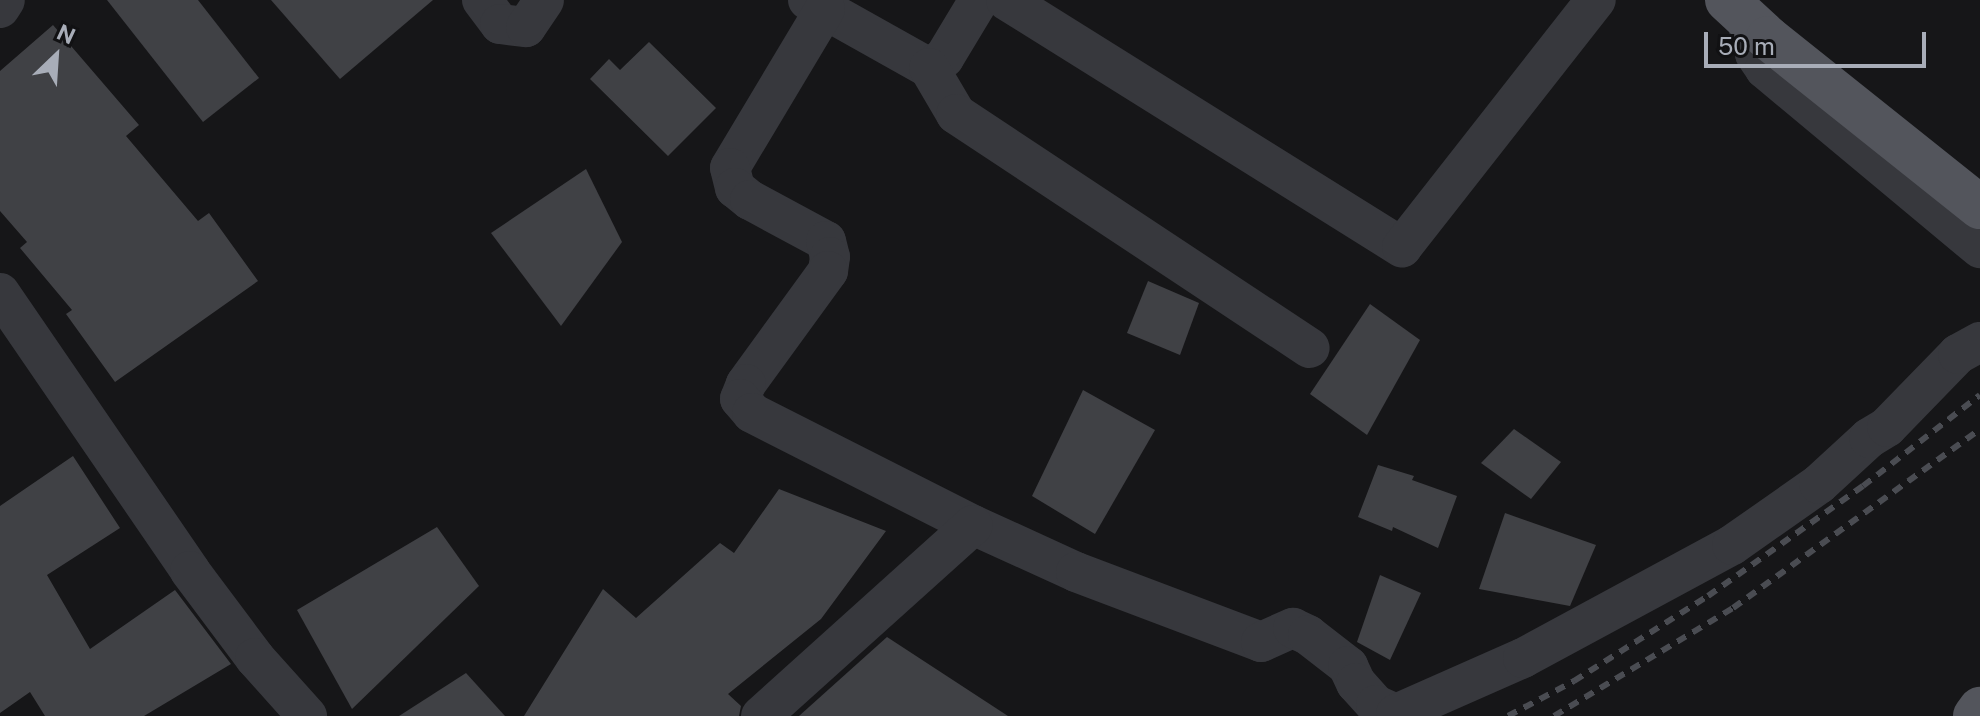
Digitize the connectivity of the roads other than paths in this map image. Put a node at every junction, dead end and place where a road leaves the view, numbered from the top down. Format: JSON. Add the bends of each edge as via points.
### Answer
{"nodes":[{"id":1,"x":5,"y":0,"type":"edge"},
{"id":2,"x":482,"y":0,"type":"edge"},
{"id":3,"x":544,"y":0,"type":"edge"},
{"id":4,"x":979,"y":0,"type":"edge"},
{"id":5,"x":1006,"y":0,"type":"edge"},
{"id":6,"x":1596,"y":0,"type":"edge"},
{"id":7,"x":816,"y":5,"type":"edge"},
{"id":8,"x":0,"y":8,"type":"edge"},
{"id":9,"x":1747,"y":18,"type":"edge"},
{"id":10,"x":929,"y":68,"type":"junction"},
{"id":11,"x":1980,"y":207,"type":"edge"},
{"id":12,"x":1980,"y":248,"type":"edge"},
{"id":13,"x":0,"y":293,"type":"edge"},
{"id":14,"x":1980,"y":342,"type":"edge"},
{"id":15,"x":1310,"y":348,"type":"dead end"},
{"id":16,"x":973,"y":525,"type":"junction"},
{"id":17,"x":1980,"y":709,"type":"edge"},
{"id":18,"x":307,"y":716,"type":"edge"},
{"id":19,"x":761,"y":716,"type":"edge"},
{"id":20,"x":1975,"y":716,"type":"edge"}],
"edges":[{"from":1,"to":8,"type":"street"},
{"from":2,"to":3,"type":"street","via":[[500,24],[526,27]]},
{"from":4,"to":10,"type":"street","via":[[944,58]]},
{"from":5,"to":6,"type":"street","via":[[1402,247]]},
{"from":7,"to":10,"type":"street"},
{"from":7,"to":16,"type":"street","via":[[730,168],[735,188],[750,200],[826,241],[828,271],[740,399],[752,413]]},
{"from":9,"to":11,"type":"main road"},
{"from":9,"to":12,"type":"street","via":[[1755,54],[1765,69]]},
{"from":10,"to":15,"type":"street","via":[[956,114]]},
{"from":13,"to":18,"type":"street","via":[[190,571],[255,658]]},
{"from":14,"to":16,"type":"street","via":[[1958,354],[1887,427],[1819,484],[1732,545],[1523,658],[1396,714],[1376,705],[1348,666],[1293,628],[1261,642],[1076,572]]},
{"from":16,"to":19,"type":"street"},
{"from":17,"to":20,"type":"main road"}]}
